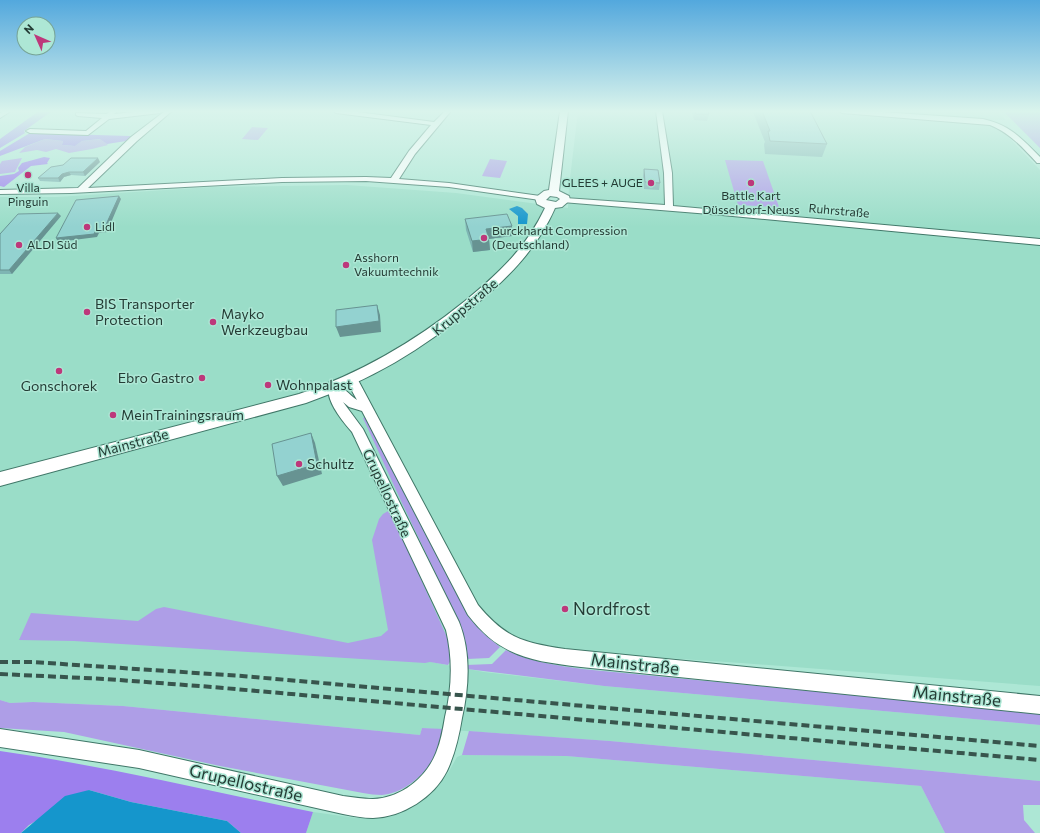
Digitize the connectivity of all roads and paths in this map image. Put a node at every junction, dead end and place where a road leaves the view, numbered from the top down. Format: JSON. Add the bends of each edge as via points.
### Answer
{"nodes":[{"id":1,"x":122,"y":150,"type":"edge"},
{"id":2,"x":413,"y":150,"type":"edge"},
{"id":3,"x":559,"y":150,"type":"edge"},
{"id":4,"x":665,"y":150,"type":"edge"},
{"id":5,"x":1029,"y":150,"type":"edge"},
{"id":6,"x":1040,"y":161,"type":"edge"},
{"id":7,"x":394,"y":181,"type":"junction"},
{"id":8,"x":80,"y":190,"type":"junction"},
{"id":9,"x":0,"y":192,"type":"edge"},
{"id":10,"x":554,"y":193,"type":"junction"},
{"id":11,"x":540,"y":198,"type":"junction"},
{"id":12,"x":565,"y":200,"type":"junction"},
{"id":13,"x":551,"y":206,"type":"junction"},
{"id":14,"x":669,"y":208,"type":"junction"},
{"id":15,"x":1040,"y":242,"type":"edge"},
{"id":16,"x":352,"y":380,"type":"junction"},
{"id":17,"x":334,"y":388,"type":"junction"},
{"id":18,"x":366,"y":407,"type":"junction"},
{"id":19,"x":357,"y":429,"type":"junction"},
{"id":20,"x":0,"y":479,"type":"edge"},
{"id":21,"x":1040,"y":705,"type":"edge"},
{"id":22,"x":0,"y":738,"type":"edge"}],
"edges":[{"from":1,"to":8,"type":"street"},
{"from":2,"to":7,"type":"street","via":[[402,164]]},
{"from":3,"to":10,"type":"street"},
{"from":4,"to":14,"type":"street"},
{"from":5,"to":6,"type":"street"},
{"from":7,"to":8,"type":"street","via":[[282,180]]},
{"from":7,"to":11,"type":"street","via":[[457,186]]},
{"from":8,"to":9,"type":"street"},
{"from":10,"to":11,"type":"street","via":[[544,194]]},
{"from":10,"to":12,"type":"street","via":[[563,196]]},
{"from":11,"to":13,"type":"street","via":[[543,204]]},
{"from":12,"to":13,"type":"street","via":[[561,204]]},
{"from":12,"to":14,"type":"street","name":"Ruhrstraße"},
{"from":13,"to":16,"type":"street","name":"Kruppstraße","via":[[528,249],[485,290],[412,348]]},
{"from":14,"to":15,"type":"street","name":"Ruhrstraße"},
{"from":16,"to":17,"type":"street","name":"Mainstraße"},
{"from":16,"to":18,"type":"street","name":"Mainstraße"},
{"from":17,"to":18,"type":"street","via":[[353,404]]},
{"from":17,"to":19,"type":"street","name":"Grupellostraße","via":[[334,396]]},
{"from":17,"to":20,"type":"street","name":"Mainstraße","via":[[294,401]]},
{"from":18,"to":19,"type":"street","via":[[358,418]]},
{"from":18,"to":21,"type":"street","name":"Mainstraße","via":[[473,610],[491,632],[512,645],[538,654]]},
{"from":19,"to":22,"type":"street","name":"Grupellostraße","via":[[453,628],[458,644],[458,698],[452,730],[441,763],[424,787],[404,800],[382,807],[343,806],[139,759]]}]}
